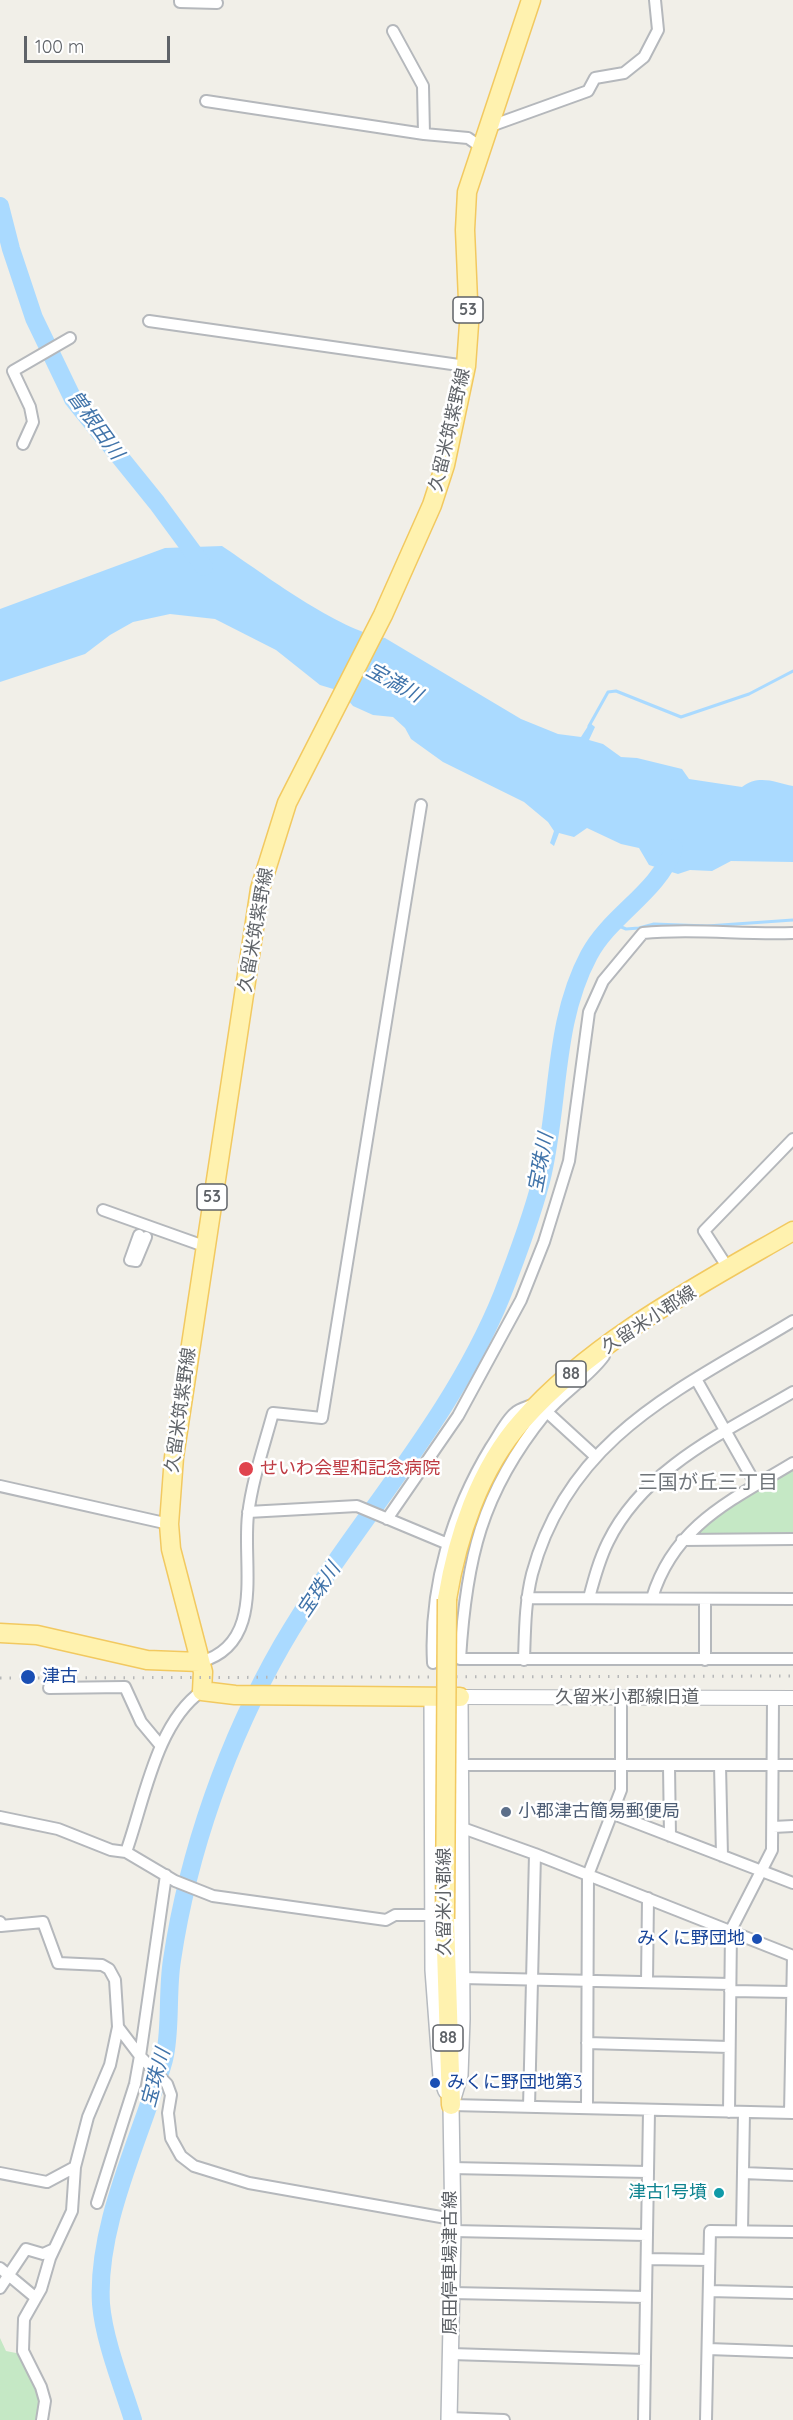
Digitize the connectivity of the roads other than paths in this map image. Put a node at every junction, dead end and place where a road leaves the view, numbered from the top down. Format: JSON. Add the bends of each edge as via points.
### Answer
{"nodes":[{"id":1,"x":180,"y":0,"type":"edge"},
{"id":2,"x":531,"y":0,"type":"edge"},
{"id":3,"x":655,"y":0,"type":"edge"},
{"id":4,"x":218,"y":3,"type":"dead end"},
{"id":5,"x":393,"y":31,"type":"dead end"},
{"id":6,"x":206,"y":101,"type":"dead end"},
{"id":7,"x":488,"y":127,"type":"junction"},
{"id":8,"x":424,"y":134,"type":"junction"},
{"id":9,"x":481,"y":147,"type":"junction"},
{"id":10,"x":149,"y":321,"type":"dead end"},
{"id":11,"x":70,"y":338,"type":"dead end"},
{"id":12,"x":466,"y":366,"type":"junction"},
{"id":13,"x":23,"y":444,"type":"dead end"},
{"id":14,"x":421,"y":805,"type":"dead end"},
{"id":15,"x":793,"y":933,"type":"edge"},
{"id":16,"x":793,"y":1139,"type":"edge"},
{"id":17,"x":102,"y":1210,"type":"dead end"},
{"id":18,"x":793,"y":1231,"type":"edge"},
{"id":19,"x":204,"y":1246,"type":"junction"},
{"id":20,"x":728,"y":1268,"type":"junction"},
{"id":21,"x":793,"y":1321,"type":"edge"},
{"id":22,"x":696,"y":1379,"type":"junction"},
{"id":23,"x":793,"y":1392,"type":"edge"},
{"id":24,"x":545,"y":1406,"type":"junction"},
{"id":25,"x":726,"y":1432,"type":"junction"},
{"id":26,"x":595,"y":1456,"type":"junction"},
{"id":27,"x":793,"y":1463,"type":"edge"},
{"id":28,"x":756,"y":1485,"type":"junction"},
{"id":29,"x":0,"y":1486,"type":"edge"},
{"id":30,"x":248,"y":1512,"type":"junction"},
{"id":31,"x":385,"y":1518,"type":"junction"},
{"id":32,"x":168,"y":1524,"type":"junction"},
{"id":33,"x":793,"y":1539,"type":"edge"},
{"id":34,"x":682,"y":1540,"type":"junction"},
{"id":35,"x":448,"y":1544,"type":"junction"},
{"id":36,"x":527,"y":1598,"type":"junction"},
{"id":37,"x":589,"y":1598,"type":"junction"},
{"id":38,"x":652,"y":1598,"type":"junction"},
{"id":39,"x":705,"y":1599,"type":"junction"},
{"id":40,"x":793,"y":1599,"type":"edge"},
{"id":41,"x":0,"y":1633,"type":"edge"},
{"id":42,"x":793,"y":1659,"type":"edge"},
{"id":43,"x":524,"y":1660,"type":"junction"},
{"id":44,"x":705,"y":1660,"type":"junction"},
{"id":45,"x":200,"y":1662,"type":"junction"},
{"id":46,"x":433,"y":1663,"type":"dead end"},
{"id":47,"x":49,"y":1688,"type":"dead end"},
{"id":48,"x":202,"y":1691,"type":"junction"},
{"id":49,"x":460,"y":1697,"type":"junction"},
{"id":50,"x":432,"y":1698,"type":"junction"},
{"id":51,"x":773,"y":1698,"type":"junction"},
{"id":52,"x":793,"y":1698,"type":"edge"},
{"id":53,"x":621,"y":1699,"type":"junction"},
{"id":54,"x":160,"y":1746,"type":"junction"},
{"id":55,"x":462,"y":1765,"type":"junction"},
{"id":56,"x":720,"y":1765,"type":"junction"},
{"id":57,"x":774,"y":1765,"type":"junction"},
{"id":58,"x":793,"y":1765,"type":"edge"},
{"id":59,"x":622,"y":1766,"type":"junction"},
{"id":60,"x":669,"y":1766,"type":"junction"},
{"id":61,"x":611,"y":1813,"type":"junction"},
{"id":62,"x":0,"y":1817,"type":"edge"},
{"id":63,"x":461,"y":1826,"type":"junction"},
{"id":64,"x":793,"y":1826,"type":"edge"},
{"id":65,"x":773,"y":1827,"type":"junction"},
{"id":66,"x":432,"y":1828,"type":"junction"},
{"id":67,"x":670,"y":1836,"type":"junction"},
{"id":68,"x":126,"y":1852,"type":"junction"},
{"id":69,"x":535,"y":1854,"type":"junction"},
{"id":70,"x":722,"y":1856,"type":"junction"},
{"id":71,"x":761,"y":1872,"type":"junction"},
{"id":72,"x":588,"y":1875,"type":"junction"},
{"id":73,"x":170,"y":1878,"type":"junction"},
{"id":74,"x":793,"y":1883,"type":"edge"},
{"id":75,"x":648,"y":1898,"type":"junction"},
{"id":76,"x":439,"y":1917,"type":"junction"},
{"id":77,"x":0,"y":1922,"type":"edge"},
{"id":78,"x":731,"y":1930,"type":"junction"},
{"id":79,"x":793,"y":1956,"type":"edge"},
{"id":80,"x":462,"y":1978,"type":"junction"},
{"id":81,"x":531,"y":1979,"type":"junction"},
{"id":82,"x":588,"y":1980,"type":"junction"},
{"id":83,"x":647,"y":1982,"type":"junction"},
{"id":84,"x":730,"y":1988,"type":"junction"},
{"id":85,"x":792,"y":1992,"type":"edge"},
{"id":86,"x":118,"y":2027,"type":"junction"},
{"id":87,"x":587,"y":2043,"type":"junction"},
{"id":88,"x":729,"y":2047,"type":"junction"},
{"id":89,"x":142,"y":2059,"type":"junction"},
{"id":90,"x":451,"y":2105,"type":"junction"},
{"id":91,"x":529,"y":2107,"type":"junction"},
{"id":92,"x":587,"y":2108,"type":"junction"},
{"id":93,"x":649,"y":2110,"type":"junction"},
{"id":94,"x":729,"y":2112,"type":"junction"},
{"id":95,"x":744,"y":2112,"type":"junction"},
{"id":96,"x":791,"y":2113,"type":"edge"},
{"id":97,"x":75,"y":2167,"type":"junction"},
{"id":98,"x":452,"y":2168,"type":"junction"},
{"id":99,"x":648,"y":2172,"type":"junction"},
{"id":100,"x":0,"y":2173,"type":"edge"},
{"id":101,"x":743,"y":2173,"type":"junction"},
{"id":102,"x":793,"y":2175,"type":"edge"},
{"id":103,"x":97,"y":2203,"type":"dead end"},
{"id":104,"x":453,"y":2225,"type":"junction"},
{"id":105,"x":742,"y":2230,"type":"junction"},
{"id":106,"x":793,"y":2232,"type":"edge"},
{"id":107,"x":647,"y":2235,"type":"junction"},
{"id":108,"x":54,"y":2249,"type":"junction"},
{"id":109,"x":647,"y":2259,"type":"junction"},
{"id":110,"x":709,"y":2260,"type":"junction"},
{"id":111,"x":5,"y":2271,"type":"edge"},
{"id":112,"x":0,"y":2288,"type":"edge"},
{"id":113,"x":709,"y":2291,"type":"junction"},
{"id":114,"x":452,"y":2293,"type":"junction"},
{"id":115,"x":793,"y":2293,"type":"edge"},
{"id":116,"x":646,"y":2297,"type":"junction"},
{"id":117,"x":36,"y":2298,"type":"junction"},
{"id":118,"x":708,"y":2349,"type":"junction"},
{"id":119,"x":793,"y":2352,"type":"edge"},
{"id":120,"x":451,"y":2354,"type":"junction"},
{"id":121,"x":645,"y":2360,"type":"junction"},
{"id":122,"x":448,"y":2419,"type":"edge"},
{"id":123,"x":42,"y":2420,"type":"edge"},
{"id":124,"x":504,"y":2420,"type":"edge"},
{"id":125,"x":644,"y":2420,"type":"edge"},
{"id":126,"x":706,"y":2420,"type":"edge"}],
"edges":[{"from":1,"to":4,"type":"street"},
{"from":2,"to":7,"type":"main road","name":"久留米筑紫野線","number":"53"},
{"from":3,"to":7,"type":"street","via":[[658,30],[644,57],[624,73],[595,78],[588,91]]},
{"from":5,"to":8,"type":"street","via":[[423,86]]},
{"from":6,"to":8,"type":"street"},
{"from":7,"to":9,"type":"main road","name":"久留米筑紫野線","number":"53"},
{"from":8,"to":9,"type":"street","via":[[468,138]]},
{"from":9,"to":12,"type":"main road","name":"久留米筑紫野線","number":"53","via":[[467,192]]},
{"from":10,"to":12,"type":"street"},
{"from":11,"to":13,"type":"street","via":[[13,371],[33,422]]},
{"from":12,"to":19,"type":"main road","name":"久留米筑紫野線","number":"53","via":[[445,465],[432,505],[383,615],[287,803],[260,889]]},
{"from":14,"to":30,"type":"street","via":[[322,1418],[273,1413]]},
{"from":15,"to":31,"type":"street","via":[[643,933],[603,981],[589,1012],[569,1161],[521,1300],[458,1416]]},
{"from":16,"to":20,"type":"street","via":[[704,1231]]},
{"from":17,"to":19,"type":"street","via":[[145,1231]]},
{"from":18,"to":20,"type":"main road","name":"久留米小郡線","number":"88"},
{"from":19,"to":32,"type":"main road","name":"久留米筑紫野線","number":"53"},
{"from":20,"to":24,"type":"main road","name":"久留米小郡線","number":"88","via":[[614,1341]]},
{"from":21,"to":22,"type":"street"},
{"from":22,"to":25,"type":"street"},
{"from":22,"to":26,"type":"street","via":[[643,1413]]},
{"from":23,"to":25,"type":"street"},
{"from":24,"to":26,"type":"street"},
{"from":24,"to":35,"type":"street","via":[[515,1413],[496,1440],[473,1476]]},
{"from":24,"to":43,"type":"street","via":[[491,1500],[468,1570],[463,1609],[460,1659]]},
{"from":24,"to":76,"type":"main road","name":"久留米小郡線","number":"88","bridge":true,"via":[[521,1422],[484,1481],[461,1538],[447,1599]]},
{"from":25,"to":28,"type":"street"},
{"from":25,"to":37,"type":"street","via":[[662,1472],[622,1518],[608,1542]]},
{"from":26,"to":36,"type":"street","via":[[556,1510]]},
{"from":27,"to":28,"type":"street"},
{"from":28,"to":34,"type":"street","via":[[697,1524]]},
{"from":29,"to":32,"type":"street"},
{"from":30,"to":31,"type":"street","via":[[362,1508]]},
{"from":30,"to":45,"type":"street","via":[[249,1597],[245,1614],[229,1645],[216,1658]]},
{"from":31,"to":35,"type":"street"},
{"from":32,"to":45,"type":"main road","name":"久留米筑紫野線","number":"53"},
{"from":33,"to":34,"type":"street"},
{"from":34,"to":38,"type":"street","via":[[660,1574]]},
{"from":35,"to":46,"type":"street","via":[[437,1586],[431,1634]]},
{"from":36,"to":37,"type":"street"},
{"from":36,"to":43,"type":"street"},
{"from":37,"to":38,"type":"street"},
{"from":38,"to":39,"type":"street"},
{"from":39,"to":40,"type":"street"},
{"from":39,"to":44,"type":"street"},
{"from":41,"to":45,"type":"main road","via":[[37,1635],[147,1660]]},
{"from":42,"to":44,"type":"street"},
{"from":43,"to":44,"type":"street"},
{"from":45,"to":48,"type":"main road"},
{"from":47,"to":54,"type":"street","via":[[125,1687],[141,1722]]},
{"from":48,"to":50,"type":"main road"},
{"from":48,"to":54,"type":"street","via":[[176,1719]]},
{"from":49,"to":50,"type":"main road"},
{"from":49,"to":53,"type":"street","name":"久留米小郡線旧道"},
{"from":49,"to":55,"type":"main road","name":"原田停車場津古線"},
{"from":50,"to":66,"type":"main road"},
{"from":51,"to":52,"type":"street","name":"久留米小郡線旧道"},
{"from":51,"to":53,"type":"street","name":"久留米小郡線旧道"},
{"from":51,"to":57,"type":"street"},
{"from":53,"to":59,"type":"street"},
{"from":54,"to":68,"type":"street"},
{"from":55,"to":59,"type":"street"},
{"from":55,"to":63,"type":"main road","name":"原田停車場津古線"},
{"from":56,"to":57,"type":"street"},
{"from":56,"to":60,"type":"street"},
{"from":56,"to":70,"type":"street"},
{"from":57,"to":58,"type":"street"},
{"from":57,"to":65,"type":"street"},
{"from":59,"to":60,"type":"street"},
{"from":59,"to":61,"type":"street","via":[[621,1790]]},
{"from":60,"to":67,"type":"street"},
{"from":61,"to":67,"type":"street"},
{"from":61,"to":72,"type":"street"},
{"from":62,"to":68,"type":"street","via":[[58,1829]]},
{"from":63,"to":66,"type":"street"},
{"from":63,"to":69,"type":"street"},
{"from":63,"to":80,"type":"main road","name":"原田停車場津古線"},
{"from":64,"to":65,"type":"street"},
{"from":65,"to":71,"type":"street","via":[[772,1850]]},
{"from":66,"to":76,"type":"main road"},
{"from":67,"to":70,"type":"street"},
{"from":68,"to":73,"type":"street"},
{"from":69,"to":72,"type":"street"},
{"from":69,"to":81,"type":"street"},
{"from":70,"to":71,"type":"street"},
{"from":71,"to":74,"type":"street"},
{"from":71,"to":78,"type":"street"},
{"from":72,"to":75,"type":"street"},
{"from":72,"to":82,"type":"street"},
{"from":73,"to":76,"type":"street","via":[[213,1896],[386,1920],[395,1915]]},
{"from":73,"to":89,"type":"street"},
{"from":75,"to":78,"type":"street"},
{"from":75,"to":83,"type":"street"},
{"from":76,"to":90,"type":"main road","name":"久留米小郡線","number":"88"},
{"from":77,"to":86,"type":"street","via":[[2,1926],[43,1922],[58,1963],[102,1965],[109,1969],[115,1980]]},
{"from":78,"to":79,"type":"street"},
{"from":78,"to":84,"type":"street"},
{"from":79,"to":85,"type":"street"},
{"from":80,"to":81,"type":"street"},
{"from":80,"to":90,"type":"main road","name":"原田停車場津古線","via":[[460,2075]]},
{"from":81,"to":82,"type":"street"},
{"from":81,"to":91,"type":"street"},
{"from":82,"to":83,"type":"street"},
{"from":82,"to":87,"type":"street"},
{"from":83,"to":84,"type":"street"},
{"from":84,"to":85,"type":"street"},
{"from":84,"to":88,"type":"street"},
{"from":85,"to":96,"type":"street"},
{"from":86,"to":89,"type":"street"},
{"from":86,"to":97,"type":"street","via":[[110,2065],[88,2117]]},
{"from":87,"to":88,"type":"street"},
{"from":87,"to":92,"type":"street"},
{"from":88,"to":94,"type":"street"},
{"from":89,"to":103,"type":"street"},
{"from":89,"to":104,"type":"street","via":[[167,2084],[171,2095],[171,2138],[181,2156],[194,2166],[249,2182]]},
{"from":90,"to":91,"type":"street"},
{"from":90,"to":98,"type":"main road","name":"原田停車場津古線"},
{"from":91,"to":92,"type":"street"},
{"from":92,"to":93,"type":"street"},
{"from":93,"to":94,"type":"street"},
{"from":93,"to":99,"type":"street"},
{"from":94,"to":95,"type":"street"},
{"from":95,"to":96,"type":"street"},
{"from":95,"to":101,"type":"street"},
{"from":97,"to":100,"type":"street","via":[[47,2182]]},
{"from":97,"to":108,"type":"street","via":[[72,2211]]},
{"from":98,"to":99,"type":"street"},
{"from":98,"to":104,"type":"main road","name":"原田停車場津古線"},
{"from":99,"to":107,"type":"street"},
{"from":101,"to":102,"type":"street"},
{"from":101,"to":105,"type":"street"},
{"from":104,"to":107,"type":"street"},
{"from":104,"to":114,"type":"main road","name":"原田停車場津古線"},
{"from":105,"to":106,"type":"street"},
{"from":105,"to":110,"type":"street","via":[[710,2230]]},
{"from":107,"to":109,"type":"street"},
{"from":108,"to":111,"type":"street","via":[[43,2254],[26,2249]]},
{"from":108,"to":117,"type":"street"},
{"from":109,"to":110,"type":"street"},
{"from":109,"to":116,"type":"street"},
{"from":110,"to":113,"type":"street"},
{"from":111,"to":112,"type":"street"},
{"from":111,"to":117,"type":"street"},
{"from":113,"to":115,"type":"street"},
{"from":113,"to":118,"type":"street"},
{"from":114,"to":116,"type":"street"},
{"from":114,"to":120,"type":"main road","name":"原田停車場津古線"},
{"from":116,"to":121,"type":"street"},
{"from":117,"to":123,"type":"street","via":[[24,2319],[22,2340],[45,2401]]},
{"from":118,"to":119,"type":"street"},
{"from":118,"to":126,"type":"street"},
{"from":120,"to":121,"type":"street"},
{"from":120,"to":122,"type":"main road","name":"原田停車場津古線"},
{"from":121,"to":125,"type":"street"},
{"from":122,"to":124,"type":"street"}]}
